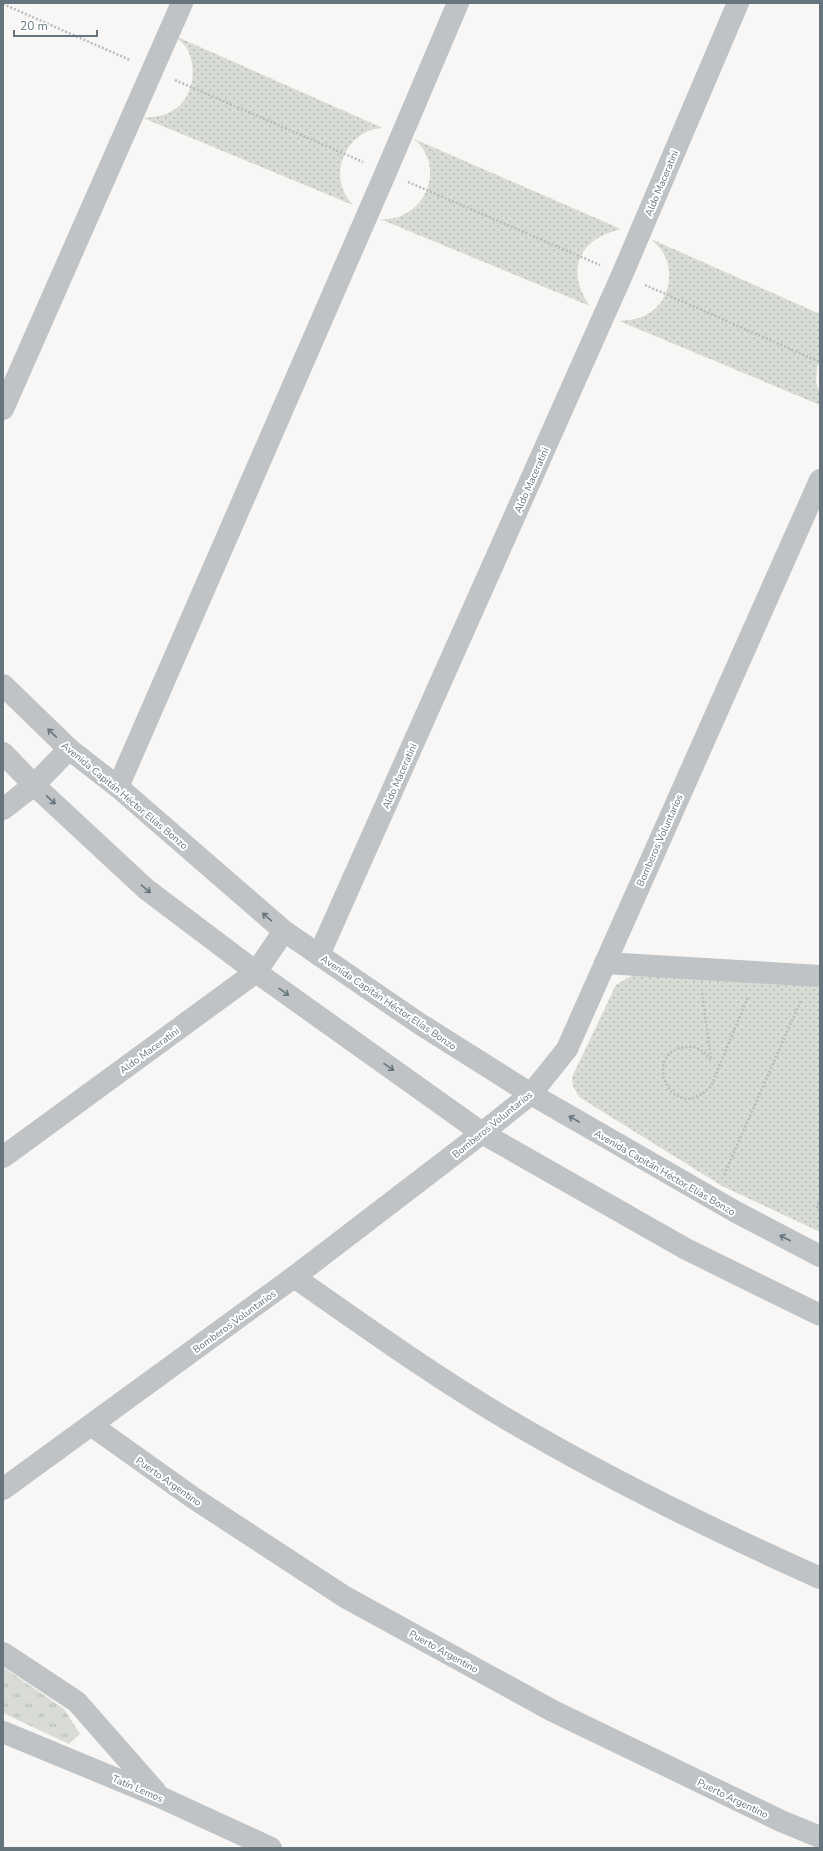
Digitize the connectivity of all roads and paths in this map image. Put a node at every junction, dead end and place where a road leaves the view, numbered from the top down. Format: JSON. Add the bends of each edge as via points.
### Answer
{"nodes":[{"id":1,"x":182,"y":3,"type":"edge"},
{"id":2,"x":458,"y":3,"type":"edge"},
{"id":3,"x":738,"y":3,"type":"edge"},
{"id":4,"x":3,"y":4,"type":"edge"},
{"id":5,"x":153,"y":70,"type":"junction"},
{"id":6,"x":386,"y":172,"type":"junction"},
{"id":7,"x":622,"y":275,"type":"junction"},
{"id":8,"x":820,"y":362,"type":"edge"},
{"id":9,"x":3,"y":409,"type":"edge"},
{"id":10,"x":820,"y":480,"type":"edge"},
{"id":11,"x":3,"y":685,"type":"edge"},
{"id":12,"x":69,"y":749,"type":"junction"},
{"id":13,"x":3,"y":753,"type":"edge"},
{"id":14,"x":34,"y":786,"type":"junction"},
{"id":15,"x":118,"y":787,"type":"junction"},
{"id":16,"x":3,"y":809,"type":"edge"},
{"id":17,"x":284,"y":932,"type":"junction"},
{"id":18,"x":319,"y":955,"type":"junction"},
{"id":19,"x":605,"y":963,"type":"junction"},
{"id":20,"x":699,"y":969,"type":"junction"},
{"id":21,"x":256,"y":972,"type":"junction"},
{"id":22,"x":758,"y":972,"type":"junction"},
{"id":23,"x":816,"y":976,"type":"edge"},
{"id":24,"x":531,"y":1094,"type":"junction"},
{"id":25,"x":482,"y":1133,"type":"junction"},
{"id":26,"x":3,"y":1157,"type":"edge"},
{"id":27,"x":713,"y":1199,"type":"junction"},
{"id":28,"x":820,"y":1199,"type":"edge"},
{"id":29,"x":820,"y":1208,"type":"edge"},
{"id":30,"x":820,"y":1256,"type":"edge"},
{"id":31,"x":294,"y":1277,"type":"junction"},
{"id":32,"x":820,"y":1314,"type":"edge"},
{"id":33,"x":91,"y":1425,"type":"junction"},
{"id":34,"x":3,"y":1489,"type":"edge"},
{"id":35,"x":820,"y":1578,"type":"edge"},
{"id":36,"x":3,"y":1653,"type":"edge"},
{"id":37,"x":3,"y":1732,"type":"edge"},
{"id":38,"x":160,"y":1797,"type":"junction"},
{"id":39,"x":820,"y":1838,"type":"edge"},
{"id":40,"x":272,"y":1848,"type":"edge"}],
"edges":[{"from":1,"to":5,"type":"street"},
{"from":2,"to":6,"type":"street"},
{"from":3,"to":7,"type":"street","name":"Aldo Maceratini"},
{"from":4,"to":5,"type":"path"},
{"from":5,"to":6,"type":"path"},
{"from":5,"to":9,"type":"street"},
{"from":6,"to":7,"type":"path"},
{"from":6,"to":15,"type":"street"},
{"from":7,"to":8,"type":"path"},
{"from":7,"to":18,"type":"street","name":"Aldo Maceratini"},
{"from":10,"to":19,"type":"street","name":"Bomberos Voluntarios"},
{"from":12,"to":11,"type":"street","name":"Avenida Capitán Héctor Elías Bonzo","one_way":true},
{"from":12,"to":14,"type":"street"},
{"from":12,"to":15,"type":"street","name":"Avenida Capitán Héctor Elías Bonzo"},
{"from":13,"to":14,"type":"street"},
{"from":14,"to":16,"type":"street"},
{"from":14,"to":21,"type":"street","one_way":true,"via":[[146,889]]},
{"from":17,"to":15,"type":"street","name":"Avenida Capitán Héctor Elías Bonzo","one_way":true},
{"from":17,"to":18,"type":"street","name":"Avenida Capitán Héctor Elías Bonzo"},
{"from":17,"to":21,"type":"street","name":"Aldo Maceratini"},
{"from":18,"to":24,"type":"street","name":"Avenida Capitán Héctor Elías Bonzo","via":[[420,1024]]},
{"from":19,"to":20,"type":"street"},
{"from":19,"to":24,"type":"street","name":"Bomberos Voluntarios","via":[[567,1049]]},
{"from":20,"to":22,"type":"street"},
{"from":20,"to":22,"type":"path","via":[[711,1060],[706,1053],[689,1046],[674,1050],[668,1056],[662,1070],[666,1085],[679,1097],[697,1097],[711,1086]]},
{"from":21,"to":25,"type":"street","one_way":true},
{"from":21,"to":26,"type":"street","name":"Aldo Maceratini"},
{"from":22,"to":23,"type":"street"},
{"from":23,"to":27,"type":"path"},
{"from":24,"to":25,"type":"street","name":"Bomberos Voluntarios"},
{"from":27,"to":24,"type":"street","name":"Avenida Capitán Héctor Elías Bonzo","one_way":true},
{"from":25,"to":31,"type":"street","name":"Bomberos Voluntarios"},
{"from":25,"to":32,"type":"street","via":[[686,1249]]},
{"from":30,"to":27,"type":"street","name":"Avenida Capitán Héctor Elías Bonzo","one_way":true},
{"from":28,"to":29,"type":"path","via":[[816,1207]]},
{"from":31,"to":33,"type":"street","name":"Bomberos Voluntarios"},
{"from":31,"to":35,"type":"street","via":[[504,1417],[621,1484]]},
{"from":33,"to":34,"type":"street","name":"Bomberos Voluntarios"},
{"from":33,"to":39,"type":"street","name":"Puerto Argentino","via":[[195,1499],[345,1597],[553,1711]]},
{"from":36,"to":38,"type":"street","via":[[77,1702]]},
{"from":37,"to":38,"type":"street","name":"Tatín Lemos"},
{"from":38,"to":40,"type":"street","name":"Tatín Lemos"}]}
